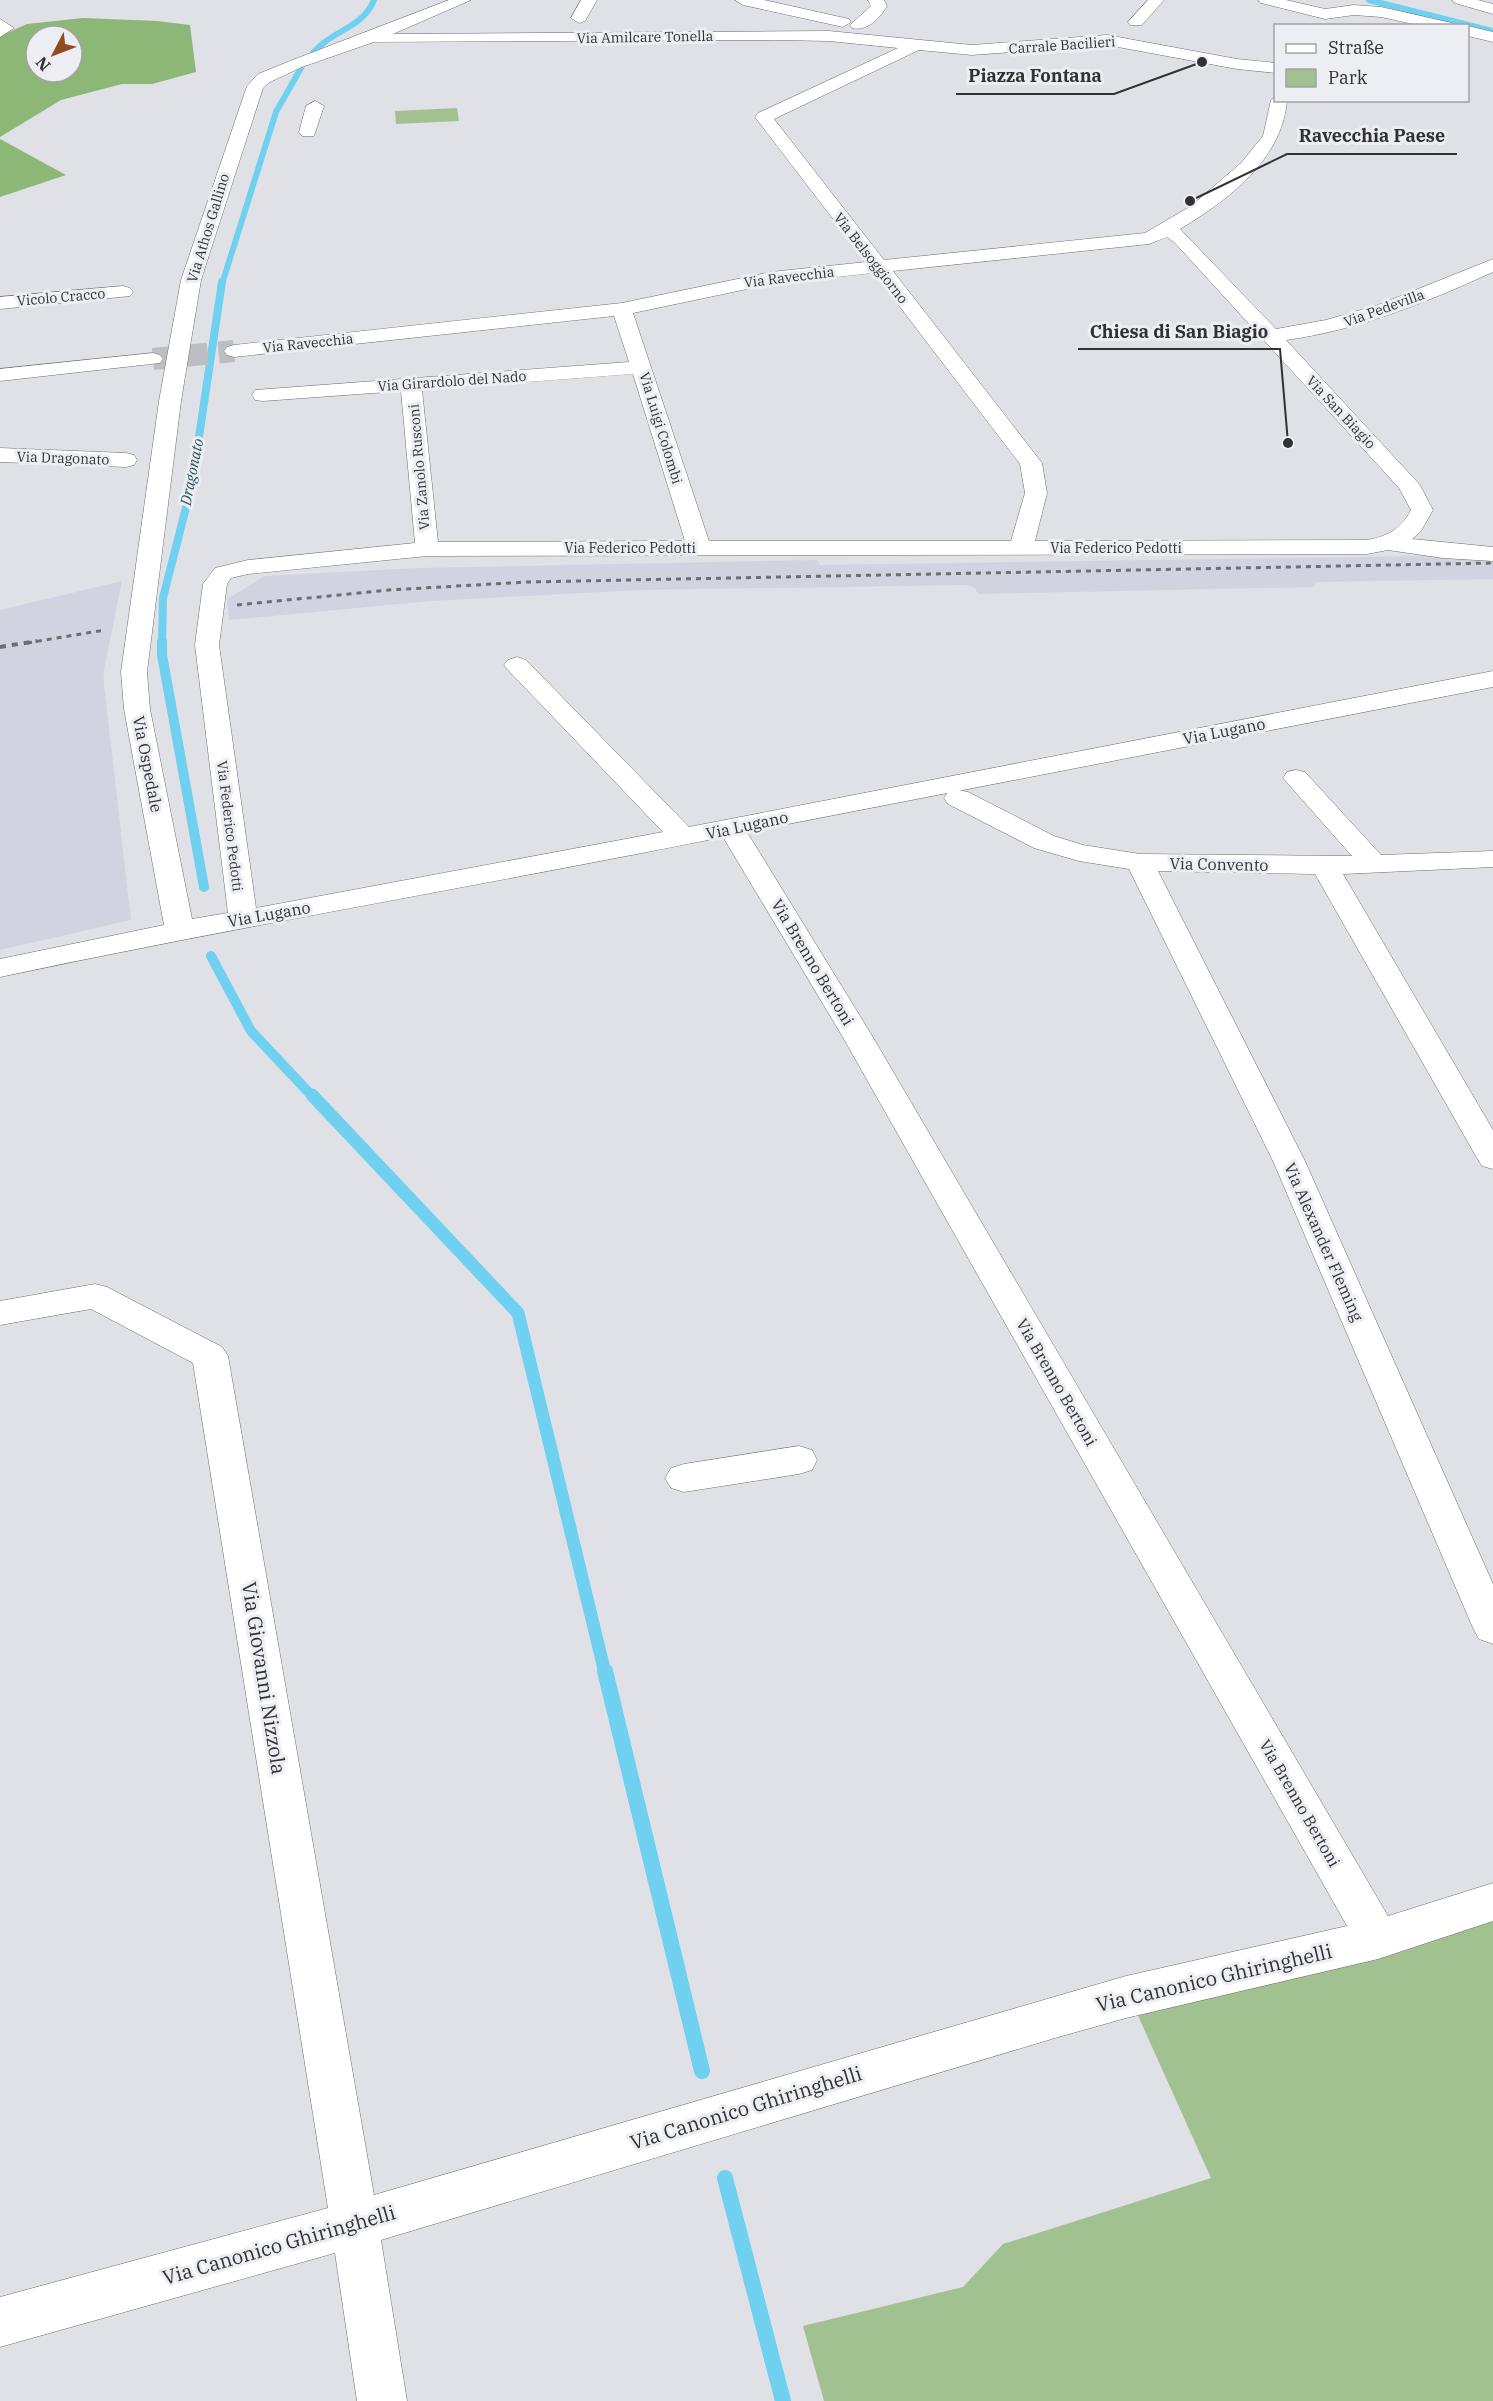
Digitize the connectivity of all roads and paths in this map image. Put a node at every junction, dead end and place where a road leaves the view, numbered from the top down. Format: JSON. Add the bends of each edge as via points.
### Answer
{"nodes":[{"id":1,"x":463,"y":0,"type":"edge"},
{"id":2,"x":589,"y":0,"type":"edge"},
{"id":3,"x":743,"y":0,"type":"edge"},
{"id":4,"x":876,"y":0,"type":"edge"},
{"id":5,"x":1156,"y":0,"type":"edge"},
{"id":6,"x":1266,"y":0,"type":"edge"},
{"id":7,"x":1460,"y":0,"type":"edge"},
{"id":8,"x":1349,"y":4,"type":"edge"},
{"id":9,"x":726,"y":9,"type":"edge"},
{"id":10,"x":1493,"y":9,"type":"edge"},
{"id":11,"x":1325,"y":14,"type":"junction"},
{"id":12,"x":579,"y":18,"type":"dead end"},
{"id":13,"x":1136,"y":22,"type":"dead end"},
{"id":14,"x":0,"y":24,"type":"edge"},
{"id":15,"x":1309,"y":24,"type":"edge"},
{"id":16,"x":1439,"y":24,"type":"edge"},
{"id":17,"x":858,"y":25,"type":"junction"},
{"id":18,"x":1469,"y":31,"type":"edge"},
{"id":19,"x":0,"y":32,"type":"edge"},
{"id":20,"x":706,"y":36,"type":"junction"},
{"id":21,"x":372,"y":37,"type":"junction"},
{"id":22,"x":1493,"y":37,"type":"edge"},
{"id":23,"x":918,"y":45,"type":"junction"},
{"id":24,"x":1274,"y":68,"type":"edge"},
{"id":25,"x":1279,"y":102,"type":"edge"},
{"id":26,"x":315,"y":106,"type":"dead end"},
{"id":27,"x":309,"y":132,"type":"dead end"},
{"id":28,"x":1169,"y":230,"type":"junction"},
{"id":29,"x":1493,"y":265,"type":"edge"},
{"id":30,"x":879,"y":267,"type":"junction"},
{"id":31,"x":0,"y":286,"type":"edge"},
{"id":32,"x":123,"y":292,"type":"dead end"},
{"id":33,"x":21,"y":301,"type":"junction"},
{"id":34,"x":0,"y":303,"type":"edge"},
{"id":35,"x":622,"y":309,"type":"junction"},
{"id":36,"x":1271,"y":336,"type":"junction"},
{"id":37,"x":234,"y":351,"type":"tunnel mouth"},
{"id":38,"x":153,"y":358,"type":"tunnel mouth"},
{"id":39,"x":642,"y":368,"type":"junction"},
{"id":40,"x":0,"y":375,"type":"edge"},
{"id":41,"x":411,"y":384,"type":"junction"},
{"id":42,"x":263,"y":395,"type":"dead end"},
{"id":43,"x":1403,"y":447,"type":"dead end"},
{"id":44,"x":1377,"y":452,"type":"junction"},
{"id":45,"x":0,"y":455,"type":"edge"},
{"id":46,"x":126,"y":460,"type":"dead end"},
{"id":47,"x":1417,"y":523,"type":"joint"},
{"id":48,"x":1389,"y":543,"type":"junction"},
{"id":49,"x":699,"y":547,"type":"junction"},
{"id":50,"x":1021,"y":548,"type":"junction"},
{"id":51,"x":427,"y":549,"type":"junction"},
{"id":52,"x":1493,"y":554,"type":"edge"},
{"id":53,"x":144,"y":597,"type":"joint"},
{"id":54,"x":517,"y":665,"type":"dead end"},
{"id":55,"x":1493,"y":679,"type":"edge"},
{"id":56,"x":1296,"y":778,"type":"dead end"},
{"id":57,"x":958,"y":798,"type":"dead end"},
{"id":58,"x":732,"y":829,"type":"junction"},
{"id":59,"x":684,"y":838,"type":"junction"},
{"id":60,"x":1493,"y":859,"type":"edge"},
{"id":61,"x":1140,"y":862,"type":"junction"},
{"id":62,"x":1374,"y":864,"type":"junction"},
{"id":63,"x":1324,"y":866,"type":"junction"},
{"id":64,"x":243,"y":918,"type":"junction"},
{"id":65,"x":180,"y":930,"type":"junction"},
{"id":66,"x":0,"y":968,"type":"edge"},
{"id":67,"x":1493,"y":1158,"type":"edge"},
{"id":68,"x":0,"y":1313,"type":"edge"},
{"id":69,"x":799,"y":1460,"type":"dead end"},
{"id":70,"x":684,"y":1478,"type":"dead end"},
{"id":71,"x":1493,"y":1628,"type":"edge"},
{"id":72,"x":1493,"y":1902,"type":"edge"},
{"id":73,"x":1378,"y":1939,"type":"junction"},
{"id":74,"x":356,"y":2224,"type":"junction"},
{"id":75,"x":0,"y":2322,"type":"edge"},
{"id":76,"x":382,"y":2401,"type":"edge"}],
"edges":[{"from":1,"to":21,"type":"street","name":"Via Athos Gallino"},
{"from":2,"to":12,"type":"street"},
{"from":3,"to":17,"type":"street"},
{"from":4,"to":17,"type":"street","via":[[879,6],[875,13]]},
{"from":5,"to":13,"type":"street"},
{"from":6,"to":11,"type":"street"},
{"from":7,"to":10,"type":"street"},
{"from":8,"to":11,"type":"street"},
{"from":8,"to":16,"type":"street"},
{"from":9,"to":20,"type":"street"},
{"from":11,"to":15,"type":"street"},
{"from":14,"to":19,"type":"street","via":[[6,28]]},
{"from":17,"to":23,"type":"street","via":[[912,36]]},
{"from":18,"to":22,"type":"street"},
{"from":20,"to":21,"type":"street","name":"Via Amilcare Tonella","via":[[393,41]]},
{"from":20,"to":23,"type":"street","name":"Via Amilcare Tonella","via":[[829,36]]},
{"from":21,"to":53,"type":"street","name":"Via Athos Gallino","via":[[296,64],[255,86],[191,280],[170,401]]},
{"from":23,"to":24,"type":"street","name":"Carrale Bacilieri","via":[[990,50],[1107,40]]},
{"from":23,"to":30,"type":"street","name":"Via Belsoggiorno","via":[[764,117]]},
{"from":25,"to":28,"type":"street","name":"Via Ravecchia","via":[[1270,139],[1249,166]]},
{"from":26,"to":27,"type":"street"},
{"from":28,"to":30,"type":"street","name":"Via Ravecchia","via":[[1112,244]]},
{"from":28,"to":36,"type":"street","name":"Via San Biagio","via":[[1182,239]]},
{"from":29,"to":36,"type":"street","name":"Via Pedevilla","via":[[1342,324],[1313,332]]},
{"from":30,"to":35,"type":"street","name":"Via Ravecchia","via":[[771,278]]},
{"from":30,"to":50,"type":"street","name":"Via Belsoggiorno","via":[[1031,463],[1036,494]]},
{"from":31,"to":33,"type":"street"},
{"from":32,"to":33,"type":"street","name":"Vicolo Cracco"},
{"from":33,"to":34,"type":"street","name":"Vicolo Cracco"},
{"from":35,"to":37,"type":"street","name":"Via Ravecchia"},
{"from":35,"to":39,"type":"street","name":"Via Luigi Colombi"},
{"from":36,"to":44,"type":"street","name":"Via San Biagio"},
{"from":38,"to":40,"type":"street"},
{"from":39,"to":41,"type":"street","name":"Via Girardolo del Nado"},
{"from":39,"to":49,"type":"street","name":"Via Luigi Colombi"},
{"from":41,"to":42,"type":"street","name":"Via Girardolo del Nado"},
{"from":41,"to":51,"type":"street","name":"Via Zanolo Rusconi"},
{"from":43,"to":44,"type":"street"},
{"from":44,"to":47,"type":"street","name":"Via San Biagio","via":[[1409,485],[1422,510]]},
{"from":45,"to":46,"type":"street","name":"Via Dragonato"},
{"from":47,"to":48,"type":"street","name":"Via Federico Pedotti"},
{"from":48,"to":50,"type":"street","name":"Via Federico Pedotti","via":[[1359,548]]},
{"from":48,"to":52,"type":"street","name":"Via Federico Pedotti"},
{"from":49,"to":50,"type":"street","name":"Via Federico Pedotti"},
{"from":49,"to":51,"type":"street","name":"Via Federico Pedotti"},
{"from":51,"to":64,"type":"street","name":"Via Federico Pedotti","via":[[248,567],[224,573],[215,584],[207,645]]},
{"from":53,"to":65,"type":"street","name":"Via Ospedale","via":[[134,672],[136,709]]},
{"from":54,"to":59,"type":"street"},
{"from":55,"to":58,"type":"street","name":"Via Lugano","via":[[943,784]]},
{"from":56,"to":62,"type":"street"},
{"from":57,"to":61,"type":"street","name":"Via Convento","via":[[1044,842],[1079,853]]},
{"from":58,"to":59,"type":"street","name":"Via Lugano"},
{"from":58,"to":73,"type":"street","name":"Via Brenno Bertoni","via":[[856,1034]]},
{"from":59,"to":64,"type":"street","name":"Via Lugano"},
{"from":60,"to":62,"type":"street","name":"Via Convento"},
{"from":61,"to":63,"type":"street","name":"Via Convento"},
{"from":61,"to":71,"type":"street","name":"Via Alexander Fleming","via":[[1289,1161]]},
{"from":62,"to":63,"type":"street","name":"Via Convento"},
{"from":63,"to":67,"type":"street"},
{"from":64,"to":65,"type":"street","name":"Via Lugano"},
{"from":65,"to":66,"type":"street","name":"Via Lugano"},
{"from":68,"to":74,"type":"street","name":"Via Giovanni Nizzola","via":[[95,1296],[210,1356]]},
{"from":69,"to":70,"type":"street"},
{"from":72,"to":73,"type":"street","name":"Via Canonico Ghiringhelli"},
{"from":73,"to":74,"type":"street","name":"Via Canonico Ghiringhelli","via":[[1116,2000]]},
{"from":74,"to":75,"type":"street","name":"Via Canonico Ghiringhelli"},
{"from":74,"to":76,"type":"street"}]}
